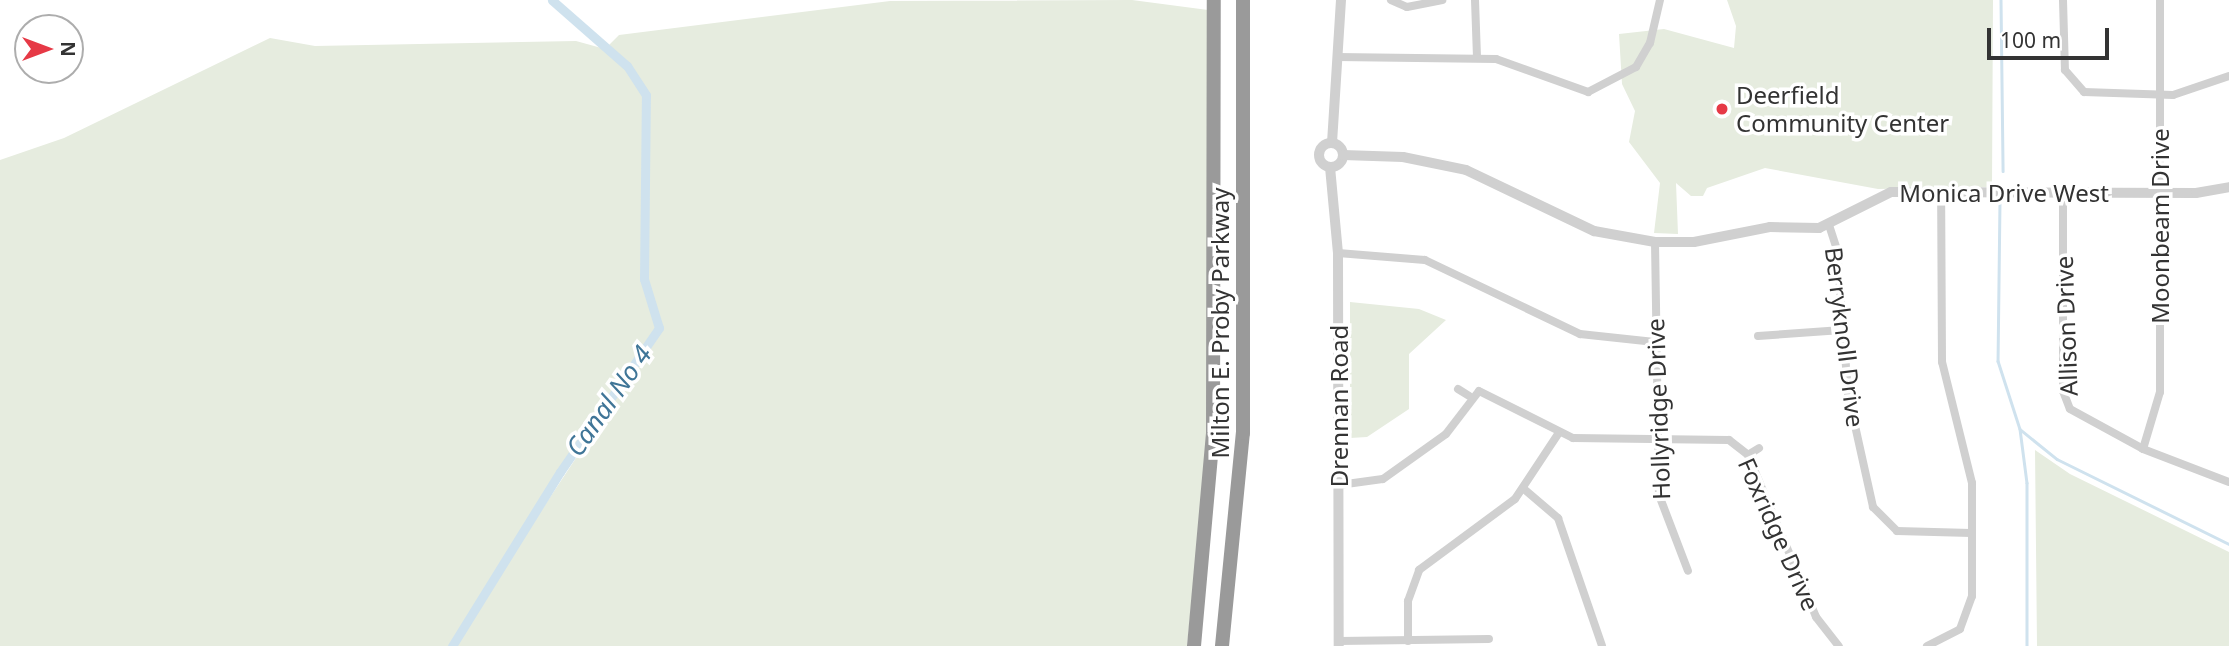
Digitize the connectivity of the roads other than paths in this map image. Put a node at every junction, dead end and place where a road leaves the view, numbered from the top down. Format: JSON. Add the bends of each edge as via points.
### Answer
{"nodes":[{"id":1,"x":1214,"y":0,"type":"edge"},
{"id":2,"x":1243,"y":0,"type":"edge"},
{"id":3,"x":1341,"y":0,"type":"edge"},
{"id":4,"x":1391,"y":0,"type":"edge"},
{"id":5,"x":1442,"y":0,"type":"edge"},
{"id":6,"x":1465,"y":0,"type":"edge"},
{"id":7,"x":1660,"y":0,"type":"edge"},
{"id":8,"x":2063,"y":0,"type":"edge"},
{"id":9,"x":2160,"y":0,"type":"edge"},
{"id":10,"x":1474,"y":2,"type":"edge"},
{"id":11,"x":1337,"y":57,"type":"junction"},
{"id":12,"x":1477,"y":58,"type":"junction"},
{"id":13,"x":2229,"y":76,"type":"edge"},
{"id":14,"x":2159,"y":96,"type":"junction"},
{"id":15,"x":1332,"y":144,"type":"junction"},
{"id":16,"x":1343,"y":155,"type":"junction"},
{"id":17,"x":1330,"y":167,"type":"junction"},
{"id":18,"x":2229,"y":187,"type":"edge"},
{"id":19,"x":1941,"y":192,"type":"junction"},
{"id":20,"x":2063,"y":192,"type":"junction"},
{"id":21,"x":2160,"y":193,"type":"junction"},
{"id":22,"x":1829,"y":225,"type":"junction"},
{"id":23,"x":1655,"y":242,"type":"junction"},
{"id":24,"x":1338,"y":253,"type":"junction"},
{"id":25,"x":1842,"y":330,"type":"junction"},
{"id":26,"x":1758,"y":335,"type":"dead end"},
{"id":27,"x":1655,"y":342,"type":"junction"},
{"id":28,"x":1458,"y":389,"type":"dead end"},
{"id":29,"x":1469,"y":396,"type":"junction"},
{"id":30,"x":1558,"y":434,"type":"junction"},
{"id":31,"x":1657,"y":439,"type":"junction"},
{"id":32,"x":1759,"y":447,"type":"dead end"},
{"id":33,"x":2143,"y":449,"type":"junction"},
{"id":34,"x":1748,"y":455,"type":"junction"},
{"id":35,"x":2229,"y":482,"type":"edge"},
{"id":36,"x":1339,"y":485,"type":"junction"},
{"id":37,"x":1524,"y":489,"type":"junction"},
{"id":38,"x":1971,"y":533,"type":"junction"},
{"id":39,"x":1688,"y":571,"type":"dead end"},
{"id":40,"x":1489,"y":639,"type":"dead end"},
{"id":41,"x":1408,"y":641,"type":"junction"},
{"id":42,"x":1339,"y":644,"type":"edge"},
{"id":43,"x":1194,"y":646,"type":"edge"},
{"id":44,"x":1222,"y":646,"type":"edge"},
{"id":45,"x":1602,"y":646,"type":"edge"},
{"id":46,"x":1839,"y":646,"type":"edge"},
{"id":47,"x":1927,"y":646,"type":"edge"}],
"edges":[{"from":1,"to":43,"type":"highway","name":"Milton E. Proby Parkway","via":[[1213,433]]},
{"from":2,"to":44,"type":"highway","name":"Milton E. Proby Parkway","via":[[1243,433]]},
{"from":3,"to":11,"type":"street"},
{"from":4,"to":5,"type":"street","via":[[1407,7]]},
{"from":6,"to":10,"type":"street"},
{"from":7,"to":12,"type":"street","via":[[1651,41],[1636,67],[1600,89],[1573,91],[1509,62]]},
{"from":8,"to":14,"type":"street","via":[[2063,62],[2076,87],[2102,96]]},
{"from":9,"to":14,"type":"street","name":"Moonbeam Drive"},
{"from":10,"to":12,"type":"street"},
{"from":11,"to":12,"type":"street"},
{"from":11,"to":15,"type":"street"},
{"from":13,"to":14,"type":"street"},
{"from":14,"to":21,"type":"street","name":"Moonbeam Drive"},
{"from":15,"to":16,"type":"street"},
{"from":15,"to":17,"type":"street","name":"Drennan Road","via":[[1320,156]]},
{"from":16,"to":17,"type":"street"},
{"from":16,"to":23,"type":"street","name":"Monica Drive West","via":[[1458,168],[1594,231]]},
{"from":17,"to":24,"type":"street","name":"Drennan Road"},
{"from":18,"to":21,"type":"street","name":"Monica Drive West"},
{"from":19,"to":20,"type":"street","name":"Monica Drive West"},
{"from":19,"to":22,"type":"street","name":"Monica Drive West","via":[[1881,195]]},
{"from":19,"to":38,"type":"street","via":[[1941,362],[1970,470]]},
{"from":20,"to":21,"type":"street","name":"Monica Drive West"},
{"from":20,"to":33,"type":"street","name":"Allison Drive","via":[[2065,400],[2078,416]]},
{"from":21,"to":33,"type":"street","name":"Moonbeam Drive","via":[[2160,399]]},
{"from":22,"to":23,"type":"street","name":"Monica Drive West"},
{"from":22,"to":25,"type":"street","name":"Berryknoll Drive"},
{"from":23,"to":27,"type":"street","name":"Hollyridge Drive"},
{"from":24,"to":27,"type":"street","via":[[1425,260],[1594,339]]},
{"from":24,"to":36,"type":"street","name":"Drennan Road"},
{"from":25,"to":26,"type":"street"},
{"from":25,"to":38,"type":"street","name":"Berryknoll Drive","via":[[1873,507],[1896,535]]},
{"from":27,"to":31,"type":"street","name":"Hollyridge Drive"},
{"from":28,"to":29,"type":"street"},
{"from":29,"to":30,"type":"street","name":"Foxridge Drive","via":[[1479,391]]},
{"from":29,"to":36,"type":"street","via":[[1446,434],[1383,479]]},
{"from":30,"to":31,"type":"street","name":"Foxridge Drive"},
{"from":30,"to":37,"type":"street"},
{"from":31,"to":34,"type":"street","name":"Foxridge Drive","via":[[1719,439]]},
{"from":31,"to":39,"type":"street","name":"Hollyridge Drive","via":[[1660,505]]},
{"from":32,"to":34,"type":"street"},
{"from":33,"to":35,"type":"street","name":"Allison Drive"},
{"from":34,"to":46,"type":"street","name":"Foxridge Drive","via":[[1816,617]]},
{"from":36,"to":42,"type":"street","name":"Drennan Road"},
{"from":37,"to":41,"type":"street","via":[[1419,570],[1408,601]]},
{"from":37,"to":45,"type":"street","via":[[1558,518]]},
{"from":38,"to":47,"type":"street","via":[[1965,622]]},
{"from":40,"to":41,"type":"street"},
{"from":41,"to":42,"type":"street"}]}
